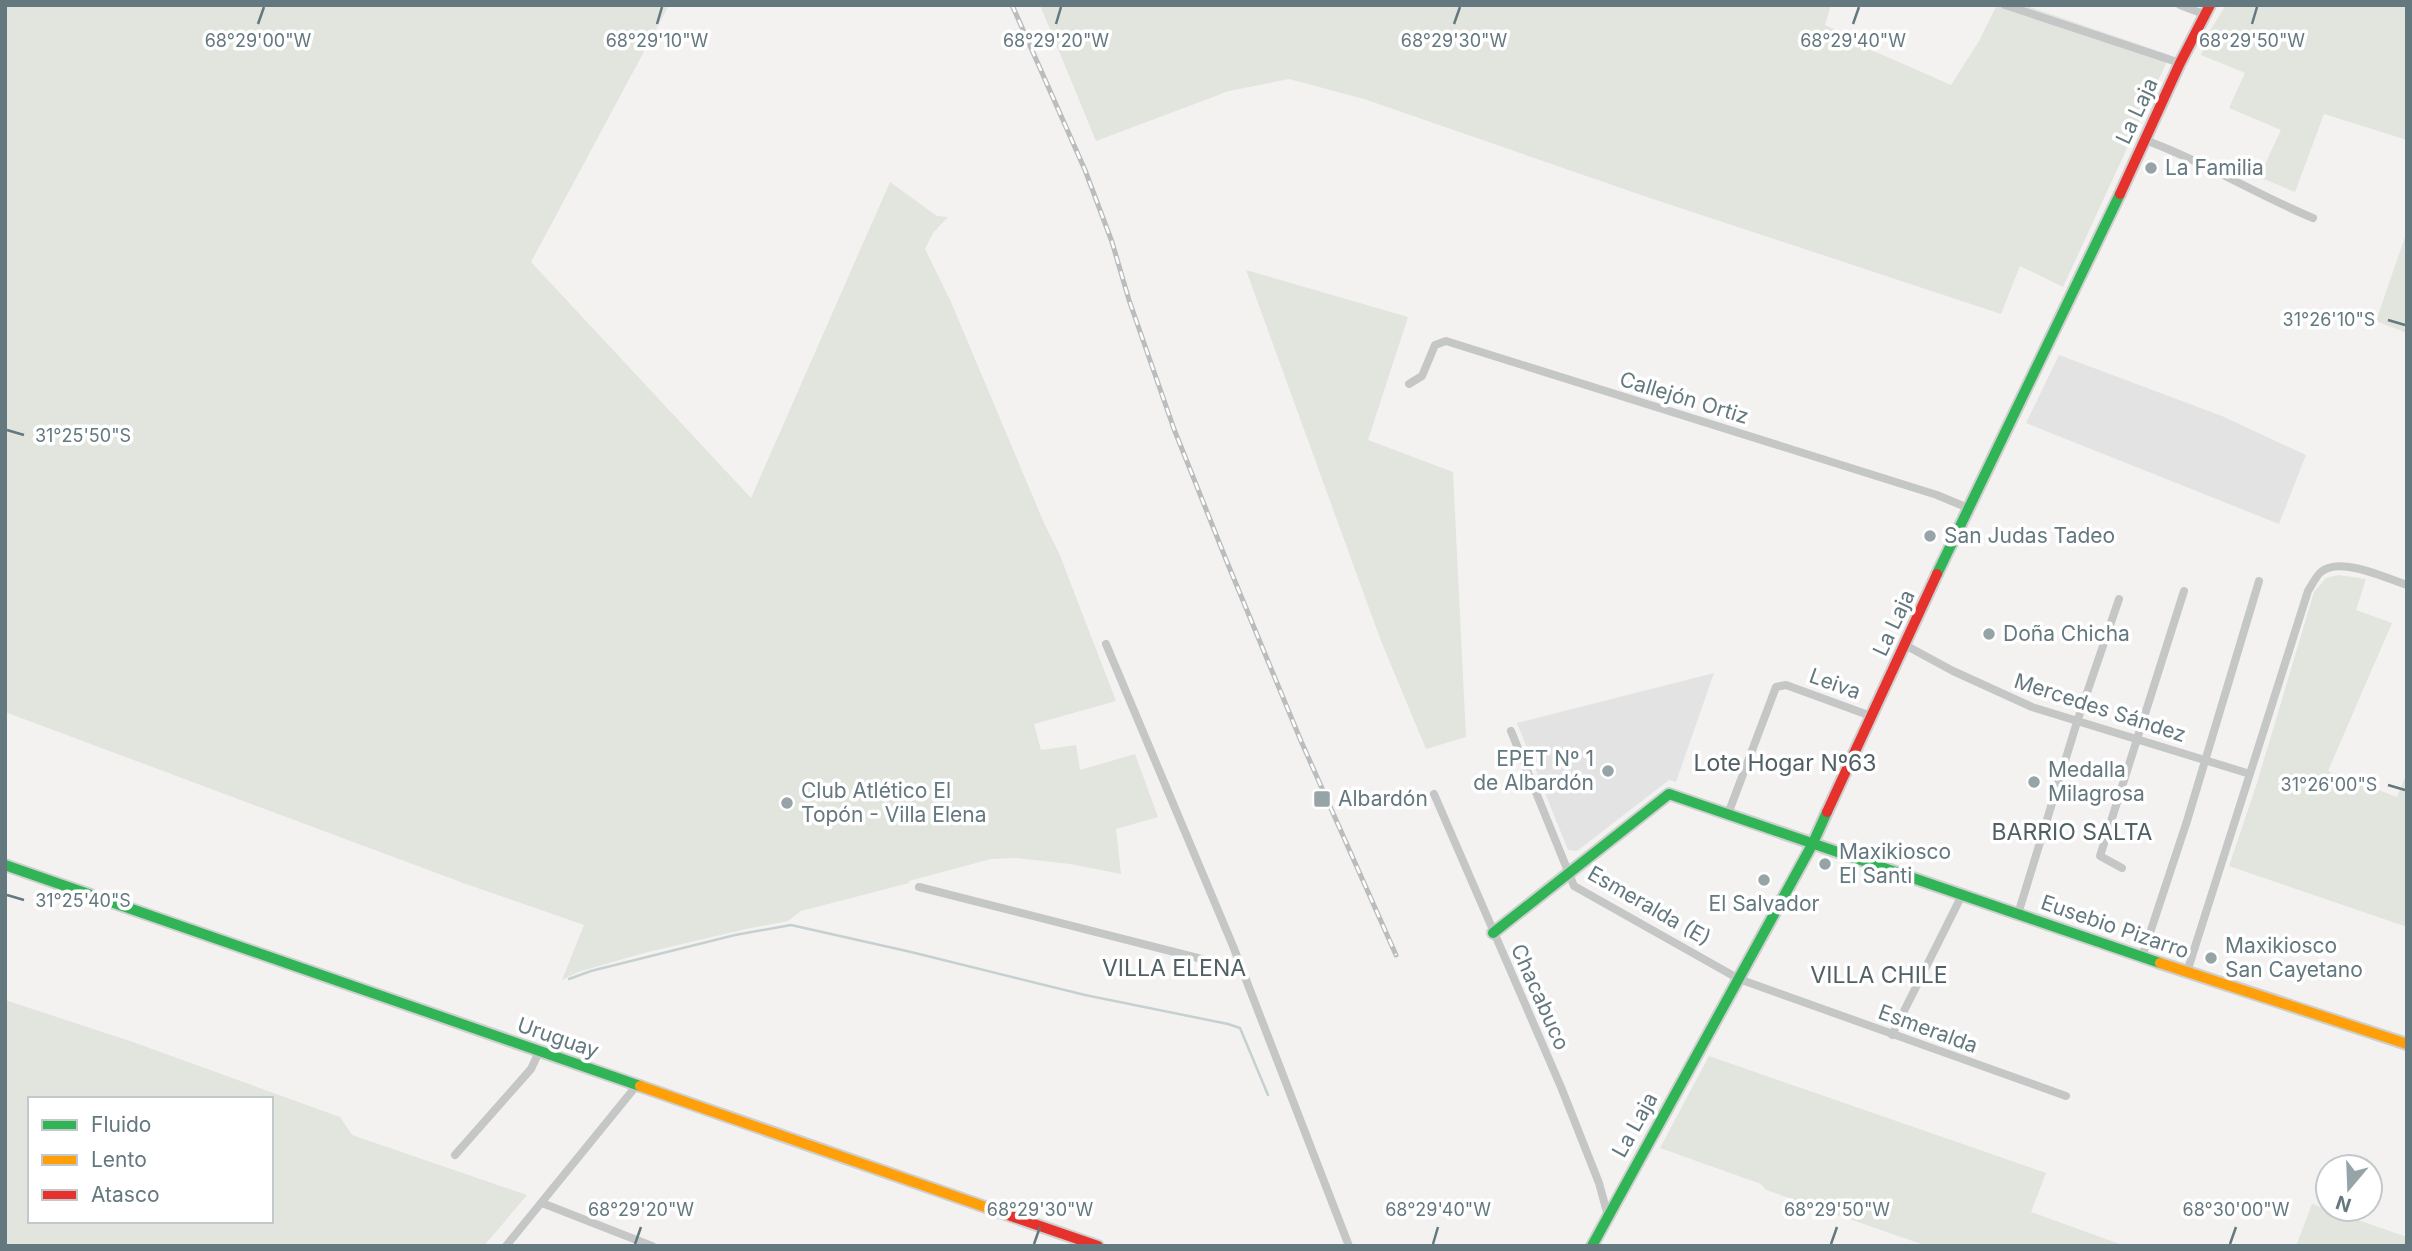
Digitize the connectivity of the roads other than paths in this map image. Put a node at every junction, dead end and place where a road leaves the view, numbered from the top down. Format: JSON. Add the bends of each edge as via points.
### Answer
{"nodes":[{"id":1,"x":2005,"y":5,"type":"edge"},
{"id":2,"x":2180,"y":5,"type":"edge"},
{"id":3,"x":2208,"y":10,"type":"edge"},
{"id":4,"x":2180,"y":63,"type":"junction"},
{"id":5,"x":2145,"y":140,"type":"junction"},
{"id":6,"x":2313,"y":218,"type":"dead end"},
{"id":7,"x":1409,"y":384,"type":"dead end"},
{"id":8,"x":1968,"y":508,"type":"junction"},
{"id":9,"x":2259,"y":581,"type":"dead end"},
{"id":10,"x":2407,"y":585,"type":"edge"},
{"id":11,"x":2184,"y":591,"type":"dead end"},
{"id":12,"x":2119,"y":599,"type":"dead end"},
{"id":13,"x":1106,"y":644,"type":"dead end"},
{"id":14,"x":1905,"y":645,"type":"junction"},
{"id":15,"x":1871,"y":716,"type":"junction"},
{"id":16,"x":2077,"y":722,"type":"junction"},
{"id":17,"x":1511,"y":731,"type":"dead end"},
{"id":18,"x":2136,"y":739,"type":"junction"},
{"id":19,"x":2205,"y":761,"type":"junction"},
{"id":20,"x":2250,"y":774,"type":"junction"},
{"id":21,"x":1434,"y":794,"type":"dead end"},
{"id":22,"x":1728,"y":814,"type":"junction"},
{"id":23,"x":1812,"y":845,"type":"junction"},
{"id":24,"x":5,"y":865,"type":"edge"},
{"id":25,"x":2122,"y":868,"type":"dead end"},
{"id":26,"x":1568,"y":873,"type":"junction"},
{"id":27,"x":919,"y":887,"type":"dead end"},
{"id":28,"x":1962,"y":895,"type":"junction"},
{"id":29,"x":2018,"y":914,"type":"junction"},
{"id":30,"x":1493,"y":933,"type":"junction"},
{"id":31,"x":2143,"y":957,"type":"junction"},
{"id":32,"x":1241,"y":969,"type":"junction"},
{"id":33,"x":2187,"y":972,"type":"junction"},
{"id":34,"x":1739,"y":979,"type":"junction"},
{"id":35,"x":1892,"y":1035,"type":"junction"},
{"id":36,"x":2407,"y":1044,"type":"edge"},
{"id":37,"x":539,"y":1052,"type":"junction"},
{"id":38,"x":637,"y":1085,"type":"junction"},
{"id":39,"x":2066,"y":1096,"type":"dead end"},
{"id":40,"x":455,"y":1155,"type":"dead end"},
{"id":41,"x":542,"y":1203,"type":"junction"},
{"id":42,"x":1608,"y":1216,"type":"junction"},
{"id":43,"x":1093,"y":1245,"type":"edge"},
{"id":44,"x":506,"y":1246,"type":"edge"},
{"id":45,"x":652,"y":1246,"type":"edge"},
{"id":46,"x":1349,"y":1246,"type":"edge"},
{"id":47,"x":1592,"y":1246,"type":"edge"}],
"edges":[{"from":1,"to":4,"type":"street"},
{"from":2,"to":3,"type":"street"},
{"from":3,"to":4,"type":"street","name":"La Laja"},
{"from":4,"to":5,"type":"street","name":"La Laja"},
{"from":5,"to":6,"type":"street"},
{"from":5,"to":8,"type":"street","name":"La Laja"},
{"from":7,"to":8,"type":"street","name":"Callejón Ortiz","via":[[1422,376],[1435,345],[1446,341]]},
{"from":8,"to":14,"type":"street","name":"La Laja"},
{"from":9,"to":19,"type":"street"},
{"from":10,"to":20,"type":"street","via":[[2337,565],[2321,571],[2308,591]]},
{"from":11,"to":18,"type":"street"},
{"from":12,"to":16,"type":"street"},
{"from":13,"to":32,"type":"street"},
{"from":14,"to":15,"type":"street","name":"La Laja"},
{"from":14,"to":16,"type":"street","name":"Mercedes Sández","via":[[2000,693]]},
{"from":15,"to":22,"type":"street","name":"Leiva","via":[[1786,685],[1776,687]]},
{"from":15,"to":23,"type":"street","name":"La Laja"},
{"from":16,"to":18,"type":"street","name":"Mercedes Sández"},
{"from":16,"to":29,"type":"street"},
{"from":17,"to":26,"type":"street","name":"Esmeralda (E)"},
{"from":18,"to":19,"type":"street","name":"Mercedes Sández"},
{"from":18,"to":25,"type":"street","via":[[2100,856]]},
{"from":19,"to":20,"type":"street","name":"Mercedes Sández"},
{"from":19,"to":31,"type":"street"},
{"from":20,"to":33,"type":"street"},
{"from":21,"to":30,"type":"street","name":"Chacabuco"},
{"from":22,"to":23,"type":"street","name":"Eusebio Pizarro"},
{"from":22,"to":26,"type":"street","name":"Eusebio Pizarro","via":[[1669,794]]},
{"from":23,"to":28,"type":"street","name":"Eusebio Pizarro"},
{"from":23,"to":34,"type":"street","name":"La Laja"},
{"from":24,"to":37,"type":"street","name":"Uruguay"},
{"from":26,"to":30,"type":"street"},
{"from":26,"to":34,"type":"street","name":"Esmeralda (E)","via":[[1574,886]]},
{"from":27,"to":32,"type":"street"},
{"from":28,"to":29,"type":"street","name":"Eusebio Pizarro"},
{"from":28,"to":35,"type":"street"},
{"from":29,"to":31,"type":"street","name":"Eusebio Pizarro"},
{"from":30,"to":42,"type":"street","name":"Chacabuco","via":[[1561,1087]]},
{"from":31,"to":33,"type":"street","name":"Eusebio Pizarro"},
{"from":32,"to":46,"type":"street"},
{"from":33,"to":36,"type":"street","name":"Eusebio Pizarro"},
{"from":34,"to":35,"type":"street","name":"Esmeralda"},
{"from":34,"to":42,"type":"street","name":"La Laja"},
{"from":35,"to":39,"type":"street","name":"Esmeralda"},
{"from":37,"to":38,"type":"street","name":"Uruguay"},
{"from":37,"to":40,"type":"street","via":[[531,1069]]},
{"from":38,"to":41,"type":"street"},
{"from":38,"to":43,"type":"street","name":"Uruguay"},
{"from":41,"to":44,"type":"street"},
{"from":41,"to":45,"type":"street"},
{"from":42,"to":47,"type":"street","name":"La Laja"}]}
